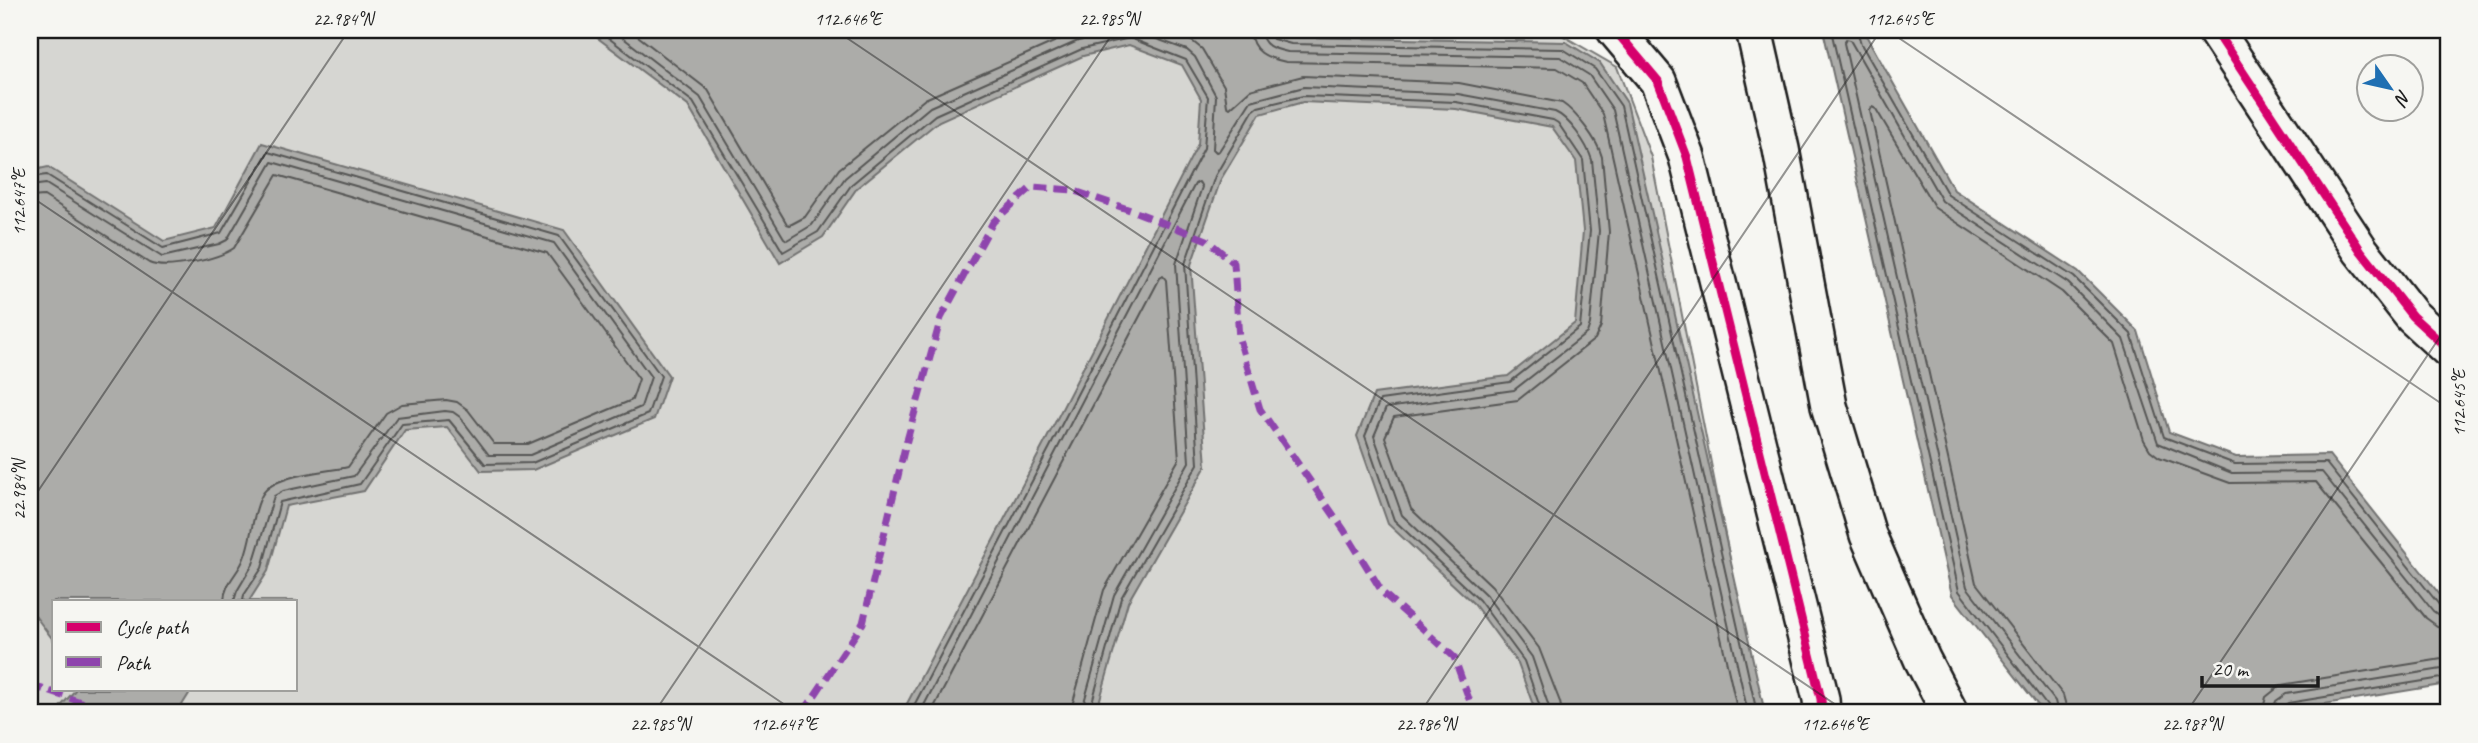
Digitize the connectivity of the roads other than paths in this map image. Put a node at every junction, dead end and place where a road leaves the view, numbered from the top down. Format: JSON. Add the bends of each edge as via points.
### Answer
{"nodes":[{"id":1,"x":1615,"y":30,"type":"edge"},
{"id":2,"x":1754,"y":30,"type":"edge"},
{"id":3,"x":2216,"y":30,"type":"edge"},
{"id":4,"x":2448,"y":349,"type":"edge"},
{"id":5,"x":1822,"y":713,"type":"edge"},
{"id":6,"x":1950,"y":713,"type":"edge"}],
"edges":[{"from":1,"to":5,"type":"street","via":[[1658,81],[1687,157]]},
{"from":2,"to":6,"type":"street","via":[[1829,406],[1868,535]]},
{"from":3,"to":4,"type":"street","via":[[2361,251],[2412,316]]}]}
